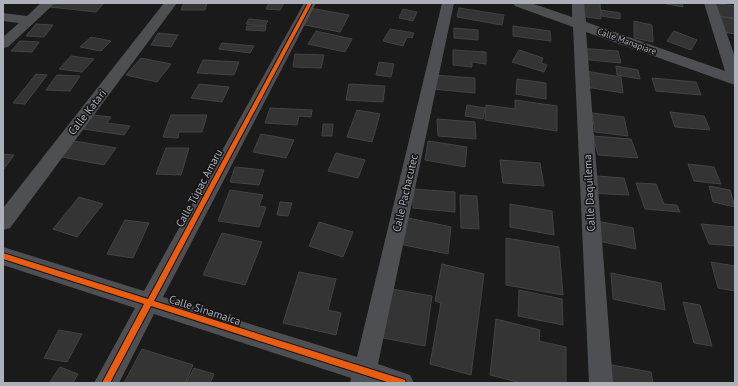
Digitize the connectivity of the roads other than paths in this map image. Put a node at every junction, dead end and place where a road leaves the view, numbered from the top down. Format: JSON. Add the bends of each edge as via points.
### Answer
{"nodes":[{"id":1,"x":49,"y":3,"type":"edge"},
{"id":2,"x":171,"y":3,"type":"edge"},
{"id":3,"x":310,"y":3,"type":"edge"},
{"id":4,"x":448,"y":3,"type":"edge"},
{"id":5,"x":519,"y":3,"type":"edge"},
{"id":6,"x":578,"y":3,"type":"edge"},
{"id":7,"x":710,"y":3,"type":"edge"},
{"id":8,"x":3,"y":17,"type":"edge"},
{"id":9,"x":30,"y":20,"type":"junction"},
{"id":10,"x":579,"y":24,"type":"junction"},
{"id":11,"x":3,"y":44,"type":"edge"},
{"id":12,"x":735,"y":79,"type":"edge"},
{"id":13,"x":3,"y":222,"type":"edge"},
{"id":14,"x":3,"y":256,"type":"edge"},
{"id":15,"x":149,"y":303,"type":"junction"},
{"id":16,"x":363,"y":377,"type":"edge"},
{"id":17,"x":106,"y":383,"type":"edge"},
{"id":18,"x":402,"y":383,"type":"edge"},
{"id":19,"x":601,"y":383,"type":"edge"}],
"edges":[{"from":1,"to":9,"type":"street"},
{"from":2,"to":13,"type":"street","name":"Calle Katari"},
{"from":3,"to":15,"type":"street","name":"Calle Túpac Amaru"},
{"from":4,"to":16,"type":"street","name":"Calle Pachacutec"},
{"from":5,"to":10,"type":"street","name":"Calle Manapiare"},
{"from":6,"to":10,"type":"street","name":"Calle Daquilema"},
{"from":7,"to":12,"type":"street"},
{"from":8,"to":9,"type":"street"},
{"from":9,"to":11,"type":"street"},
{"from":10,"to":12,"type":"street","name":"Calle Manapiare"},
{"from":10,"to":19,"type":"street","name":"Calle Daquilema"},
{"from":14,"to":15,"type":"street","name":"Calle Sinamaica"},
{"from":15,"to":16,"type":"street","name":"Calle Sinamaica"},
{"from":15,"to":17,"type":"street","name":"Calle Túpac Amaru"},
{"from":16,"to":18,"type":"street","name":"Calle Sinamaica"}]}
